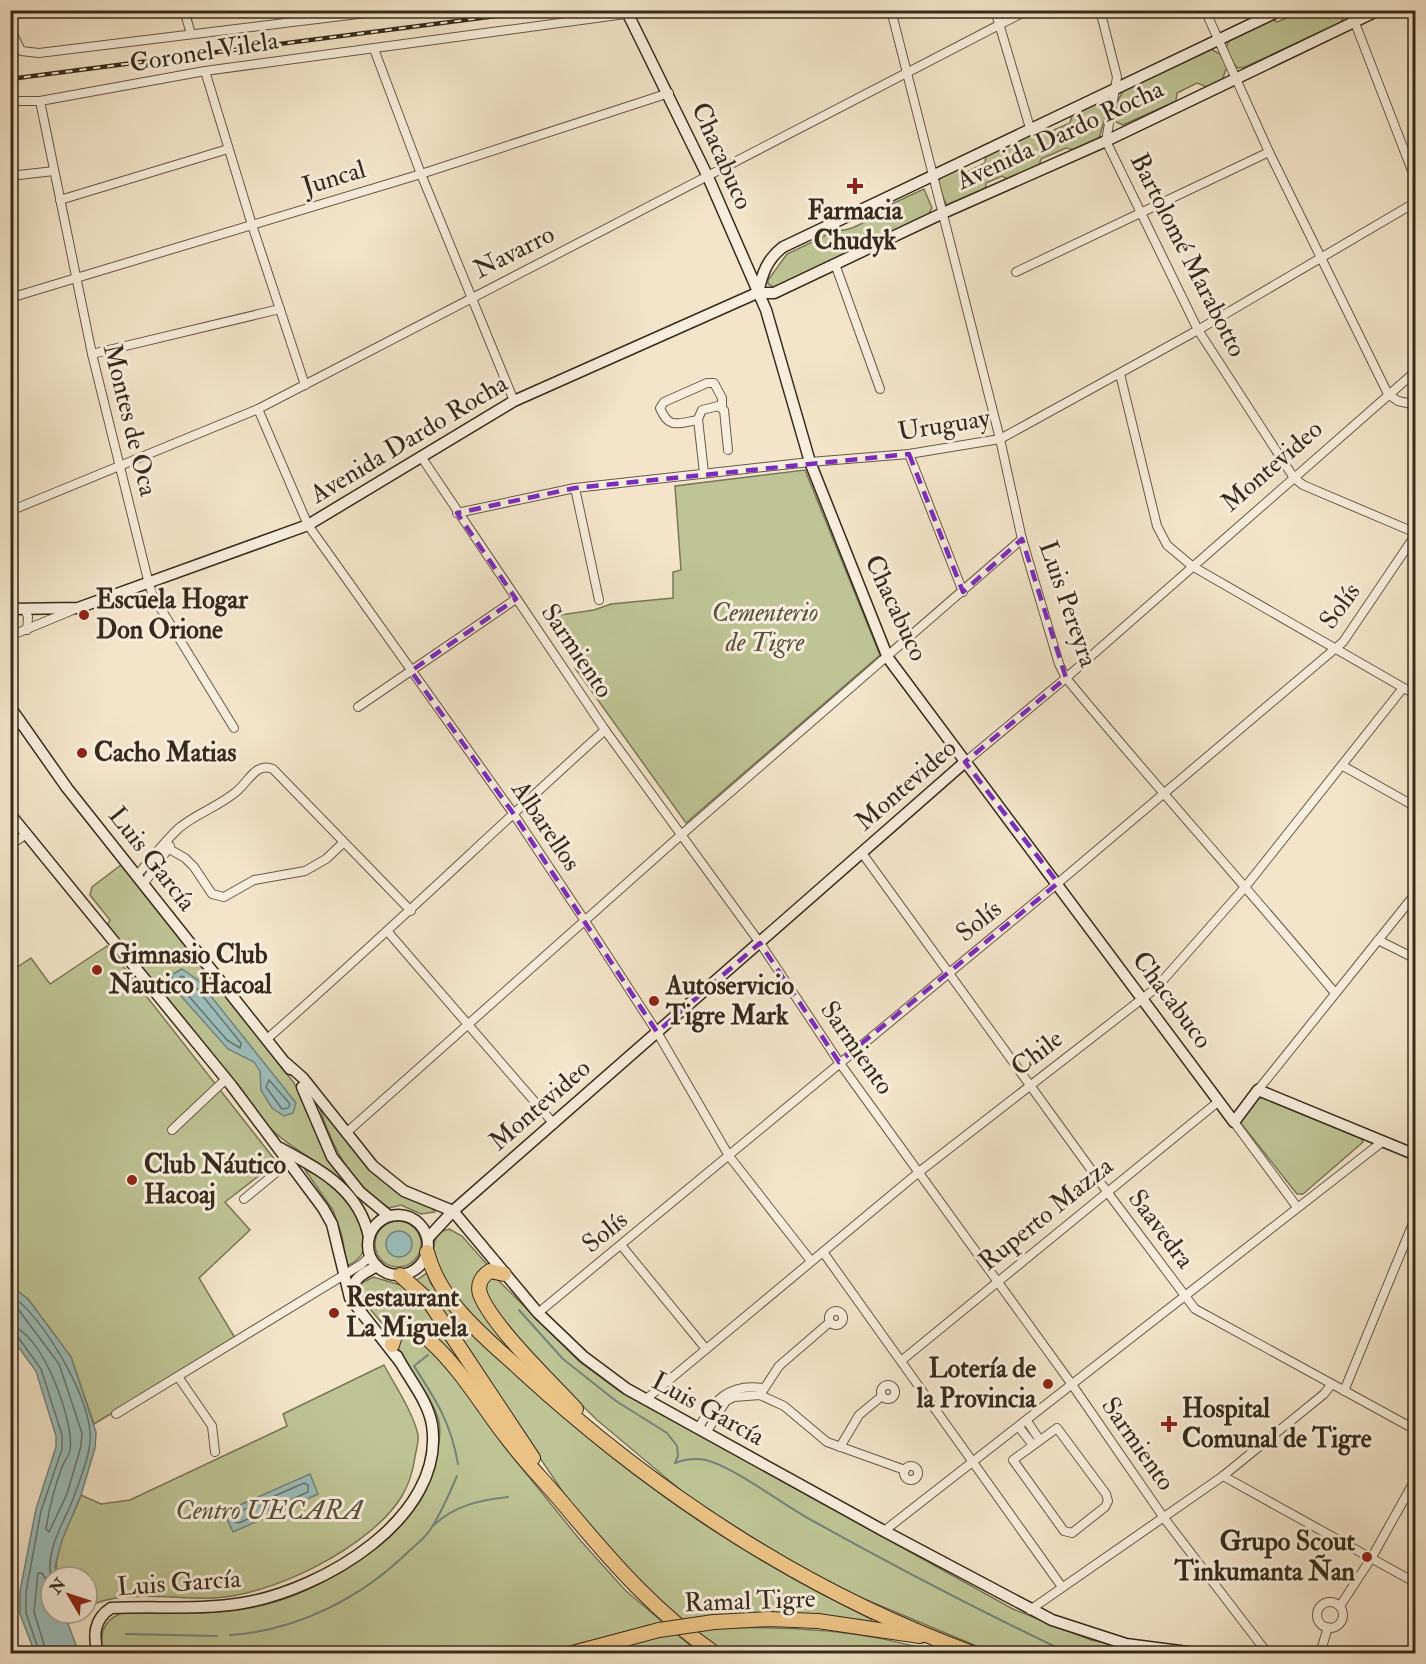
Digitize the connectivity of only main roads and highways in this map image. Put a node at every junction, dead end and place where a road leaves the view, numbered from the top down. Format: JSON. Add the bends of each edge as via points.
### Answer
{"nodes":[{"id":1,"x":428,"y":1245,"type":"road end"},
{"id":2,"x":504,"y":1274,"type":"road end"},
{"id":3,"x":400,"y":1275,"type":"road end"},
{"id":4,"x":392,"y":1345,"type":"road end"},
{"id":5,"x":624,"y":1457,"type":"junction"},
{"id":6,"x":566,"y":1507,"type":"junction"},
{"id":7,"x":934,"y":1639,"type":"junction"},
{"id":8,"x":569,"y":1653,"type":"edge"},
{"id":9,"x":716,"y":1653,"type":"edge"},
{"id":10,"x":975,"y":1653,"type":"edge"}],
"edges":[{"from":1,"to":5,"type":"highway","via":[[437,1282],[477,1329]]},
{"from":2,"to":5,"type":"highway","via":[[490,1271],[480,1281],[480,1294],[494,1316],[535,1366]]},
{"from":3,"to":6,"type":"highway","via":[[428,1300]]},
{"from":4,"to":6,"type":"highway","via":[[395,1336],[405,1330],[430,1341]]},
{"from":5,"to":7,"type":"highway","via":[[734,1535],[804,1575]]},
{"from":6,"to":9,"type":"highway","via":[[630,1582],[667,1617]]},
{"from":7,"to":8,"type":"highway","name":"Ramal Tigre","bridge":true,"via":[[818,1621],[769,1619],[659,1630]]},
{"from":7,"to":10,"type":"highway"}]}
